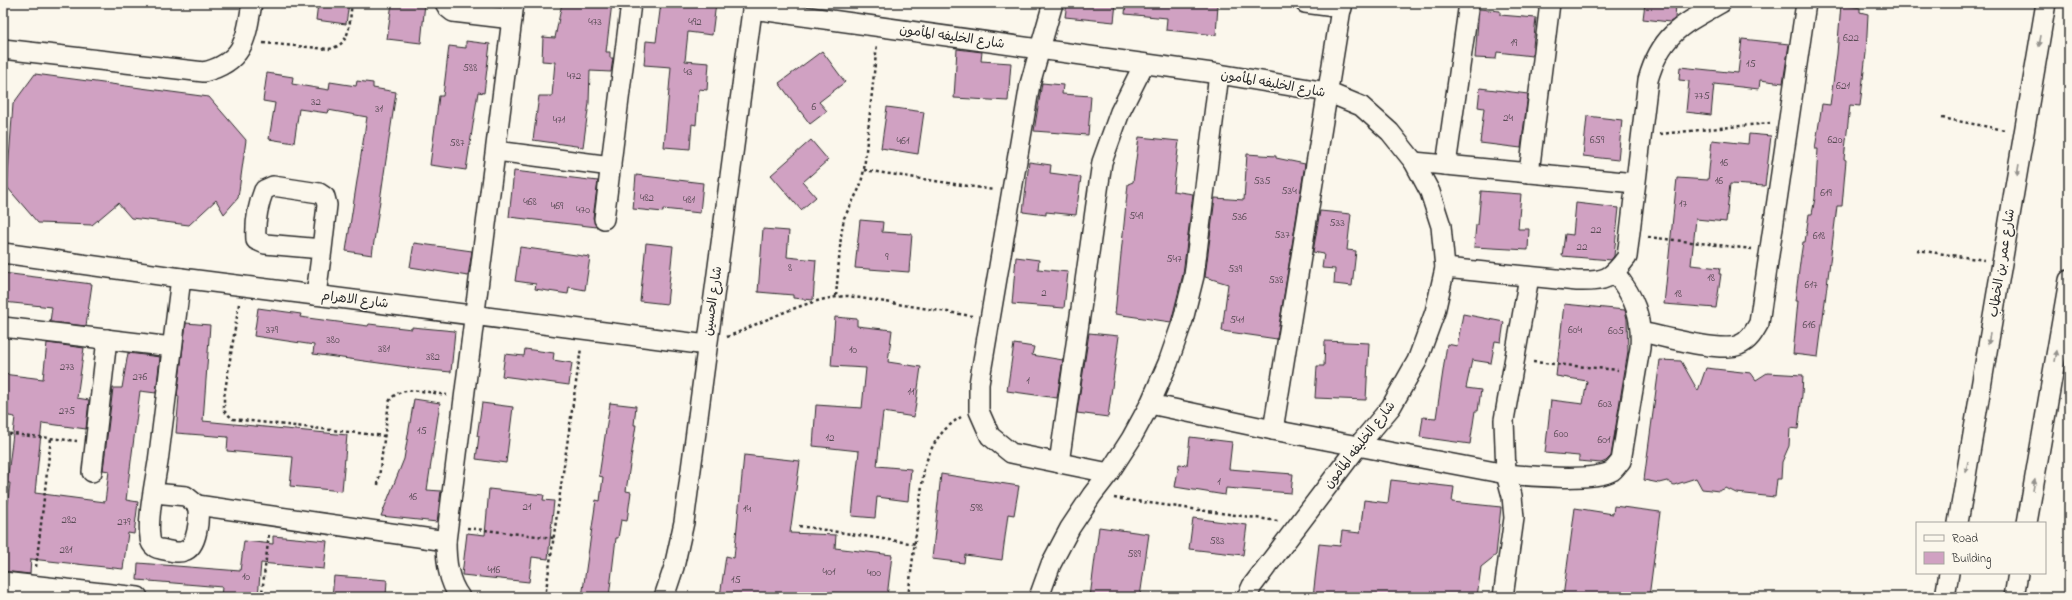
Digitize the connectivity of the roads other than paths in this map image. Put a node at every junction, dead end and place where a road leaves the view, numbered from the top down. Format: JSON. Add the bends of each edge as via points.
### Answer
{"nodes":[{"id":1,"x":252,"y":3,"type":"edge"},
{"id":2,"x":445,"y":3,"type":"edge"},
{"id":3,"x":631,"y":3,"type":"edge"},
{"id":4,"x":1054,"y":3,"type":"edge"},
{"id":5,"x":1305,"y":3,"type":"edge"},
{"id":6,"x":1469,"y":3,"type":"edge"},
{"id":7,"x":1550,"y":3,"type":"edge"},
{"id":8,"x":1721,"y":3,"type":"edge"},
{"id":9,"x":1806,"y":3,"type":"edge"},
{"id":10,"x":2046,"y":3,"type":"edge"},
{"id":11,"x":1342,"y":5,"type":"edge"},
{"id":12,"x":753,"y":6,"type":"edge"},
{"id":13,"x":513,"y":11,"type":"edge"},
{"id":14,"x":3,"y":48,"type":"edge"},
{"id":15,"x":1039,"y":49,"type":"junction"},
{"id":16,"x":1144,"y":64,"type":"junction"},
{"id":17,"x":1219,"y":74,"type":"junction"},
{"id":18,"x":1327,"y":92,"type":"junction"},
{"id":19,"x":496,"y":151,"type":"junction"},
{"id":20,"x":1414,"y":162,"type":"junction"},
{"id":21,"x":1446,"y":165,"type":"junction"},
{"id":22,"x":611,"y":166,"type":"junction"},
{"id":23,"x":1529,"y":173,"type":"junction"},
{"id":24,"x":1635,"y":183,"type":"junction"},
{"id":25,"x":604,"y":219,"type":"dead end"},
{"id":26,"x":322,"y":249,"type":"dead end"},
{"id":27,"x":3,"y":253,"type":"edge"},
{"id":28,"x":1445,"y":268,"type":"junction"},
{"id":29,"x":1615,"y":273,"type":"junction"},
{"id":30,"x":1529,"y":277,"type":"junction"},
{"id":31,"x":181,"y":278,"type":"junction"},
{"id":32,"x":2069,"y":280,"type":"edge"},
{"id":33,"x":316,"y":295,"type":"junction"},
{"id":34,"x":476,"y":315,"type":"junction"},
{"id":35,"x":3,"y":327,"type":"edge"},
{"id":36,"x":1641,"y":332,"type":"junction"},
{"id":37,"x":107,"y":339,"type":"junction"},
{"id":38,"x":707,"y":345,"type":"junction"},
{"id":39,"x":172,"y":347,"type":"junction"},
{"id":40,"x":1150,"y":404,"type":"junction"},
{"id":41,"x":1274,"y":430,"type":"junction"},
{"id":42,"x":1358,"y":446,"type":"junction"},
{"id":43,"x":1059,"y":463,"type":"junction"},
{"id":44,"x":92,"y":472,"type":"dead end"},
{"id":45,"x":1109,"y":473,"type":"junction"},
{"id":46,"x":1506,"y":474,"type":"junction"},
{"id":47,"x":154,"y":493,"type":"junction"},
{"id":48,"x":198,"y":505,"type":"junction"},
{"id":49,"x":1958,"y":522,"type":"edge"},
{"id":50,"x":2027,"y":522,"type":"edge"},
{"id":51,"x":447,"y":533,"type":"junction"},
{"id":52,"x":1949,"y":574,"type":"edge"},
{"id":53,"x":2018,"y":574,"type":"edge"},
{"id":54,"x":3,"y":582,"type":"edge"},
{"id":55,"x":138,"y":597,"type":"edge"},
{"id":56,"x":460,"y":597,"type":"edge"},
{"id":57,"x":664,"y":597,"type":"edge"},
{"id":58,"x":1039,"y":597,"type":"edge"},
{"id":59,"x":1247,"y":597,"type":"edge"},
{"id":60,"x":1503,"y":597,"type":"edge"},
{"id":61,"x":1945,"y":597,"type":"edge"},
{"id":62,"x":2014,"y":597,"type":"edge"}],
"edges":[{"from":1,"to":14,"type":"street","via":[[245,42],[238,53],[229,63],[204,72]]},
{"from":2,"to":13,"type":"street","via":[[454,12]]},
{"from":3,"to":22,"type":"street"},
{"from":4,"to":15,"type":"street"},
{"from":5,"to":11,"type":"street"},
{"from":6,"to":21,"type":"street"},
{"from":7,"to":23,"type":"street"},
{"from":8,"to":24,"type":"street","via":[[1673,33],[1661,47],[1653,63],[1648,80]]},
{"from":9,"to":36,"type":"street","via":[[1759,323],[1751,336],[1738,345],[1723,348]]},
{"from":10,"to":49,"type":"street","name":"شارع عمر بن الخطاب","one_way":true},
{"from":11,"to":18,"type":"street"},
{"from":12,"to":15,"type":"street","name":"شارع الخليفه المأمون"},
{"from":12,"to":38,"type":"street","name":"شارع الحسين"},
{"from":13,"to":19,"type":"street"},
{"from":15,"to":16,"type":"street","name":"شارع الخليفه المأمون"},
{"from":15,"to":43,"type":"street","via":[[1025,112],[979,384],[979,411],[990,436],[1010,453]]},
{"from":16,"to":17,"type":"street","name":"شارع الخليفه المأمون"},
{"from":16,"to":43,"type":"street","via":[[1120,112],[1102,162]]},
{"from":17,"to":18,"type":"street","name":"شارع الخليفه المأمون"},
{"from":17,"to":40,"type":"street","via":[[1194,276],[1178,334]]},
{"from":18,"to":20,"type":"street","name":"شارع الخليفه المأمون","via":[[1361,106],[1390,132]]},
{"from":18,"to":41,"type":"street"},
{"from":19,"to":22,"type":"street"},
{"from":19,"to":34,"type":"street"},
{"from":20,"to":21,"type":"street"},
{"from":20,"to":28,"type":"street","name":"شارع الخليفه المأمون","via":[[1430,192],[1441,226]]},
{"from":21,"to":23,"type":"street"},
{"from":22,"to":25,"type":"street"},
{"from":23,"to":24,"type":"street"},
{"from":24,"to":29,"type":"street","via":[[1627,256]]},
{"from":26,"to":33,"type":"street"},
{"from":27,"to":31,"type":"street","name":"شارع الاهرام"},
{"from":28,"to":30,"type":"street"},
{"from":28,"to":42,"type":"street","name":"شارع الخليفه المأمون","via":[[1435,312],[1417,361],[1391,407]]},
{"from":29,"to":30,"type":"street","via":[[1598,282]]},
{"from":29,"to":36,"type":"street","via":[[1632,297],[1638,311]]},
{"from":30,"to":46,"type":"street","via":[[1504,420]]},
{"from":31,"to":33,"type":"street","name":"شارع الاهرام"},
{"from":31,"to":39,"type":"street"},
{"from":50,"to":32,"type":"street","one_way":true},
{"from":33,"to":34,"type":"street","name":"شارع الاهرام"},
{"from":34,"to":38,"type":"street","name":"شارع الاهرام"},
{"from":34,"to":51,"type":"street"},
{"from":35,"to":37,"type":"street"},
{"from":36,"to":46,"type":"street","via":[[1620,461],[1612,470],[1601,474],[1569,477]]},
{"from":37,"to":39,"type":"street"},
{"from":37,"to":44,"type":"street"},
{"from":38,"to":57,"type":"street","name":"شارع الحسين","via":[[684,522]]},
{"from":39,"to":47,"type":"street"},
{"from":40,"to":41,"type":"street"},
{"from":40,"to":45,"type":"street"},
{"from":41,"to":42,"type":"street"},
{"from":42,"to":46,"type":"street"},
{"from":42,"to":59,"type":"street","name":"شارع الخليفه المأمون","via":[[1252,586]]},
{"from":43,"to":45,"type":"street"},
{"from":45,"to":58,"type":"street","via":[[1070,528],[1051,564]]},
{"from":46,"to":60,"type":"street","via":[[1514,518]]},
{"from":47,"to":48,"type":"street","via":[[186,496]]},
{"from":47,"to":48,"type":"street","via":[[149,536],[156,548],[179,552],[191,547],[199,512]]},
{"from":48,"to":51,"type":"street","via":[[272,516]]},
{"from":51,"to":56,"type":"street","via":[[446,560],[450,578]]},
{"from":52,"to":61,"type":"street"},
{"from":53,"to":62,"type":"street"},
{"from":54,"to":55,"type":"street"}]}
